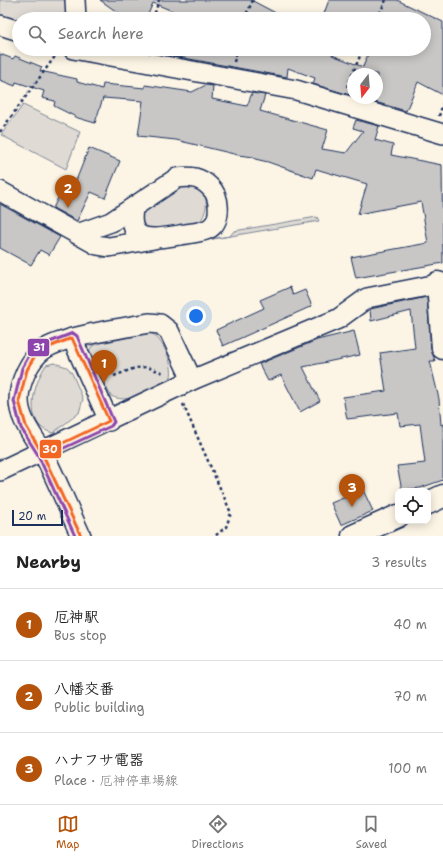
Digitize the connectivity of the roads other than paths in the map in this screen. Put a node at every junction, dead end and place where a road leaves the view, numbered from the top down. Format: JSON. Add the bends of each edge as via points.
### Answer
{"nodes":[{"id":1,"x":75,"y":0,"type":"edge"},
{"id":2,"x":76,"y":12,"type":"edge"},
{"id":3,"x":0,"y":25,"type":"edge"},
{"id":4,"x":12,"y":29,"type":"edge"},
{"id":5,"x":111,"y":56,"type":"edge"},
{"id":6,"x":443,"y":134,"type":"edge"},
{"id":7,"x":0,"y":191,"type":"edge"},
{"id":8,"x":133,"y":209,"type":"junction"},
{"id":9,"x":77,"y":234,"type":"junction"},
{"id":10,"x":157,"y":238,"type":"junction"},
{"id":11,"x":441,"y":283,"type":"edge"},
{"id":12,"x":72,"y":338,"type":"junction"},
{"id":13,"x":443,"y":348,"type":"edge"},
{"id":14,"x":184,"y":385,"type":"junction"},
{"id":15,"x":109,"y":421,"type":"junction"},
{"id":16,"x":42,"y":452,"type":"junction"},
{"id":17,"x":0,"y":471,"type":"edge"},
{"id":18,"x":443,"y":496,"type":"edge"},
{"id":19,"x":431,"y":502,"type":"edge"},
{"id":20,"x":395,"y":517,"type":"edge"},
{"id":21,"x":81,"y":536,"type":"edge"},
{"id":22,"x":353,"y":536,"type":"edge"}],
"edges":[{"from":1,"to":2,"type":"street"},
{"from":3,"to":4,"type":"street"},
{"from":5,"to":6,"type":"street","via":[[296,90]]},
{"from":7,"to":9,"type":"street"},
{"from":8,"to":9,"type":"street","via":[[111,222]]},
{"from":8,"to":10,"type":"street","via":[[132,226],[138,234],[146,238]]},
{"from":8,"to":10,"type":"street","via":[[177,178],[189,176],[203,180],[214,190],[218,208],[217,221],[210,228]]},
{"from":9,"to":10,"type":"street","via":[[97,245],[109,247]]},
{"from":11,"to":13,"type":"main road"},
{"from":11,"to":14,"type":"street","via":[[367,298],[338,319]]},
{"from":12,"to":14,"type":"street","via":[[149,323],[160,324],[169,331]]},
{"from":12,"to":15,"type":"street"},
{"from":12,"to":16,"type":"street","via":[[44,349],[34,357],[22,384],[19,401],[22,413],[26,426]]},
{"from":14,"to":15,"type":"street"},
{"from":15,"to":16,"type":"street"},
{"from":16,"to":17,"type":"street"},
{"from":16,"to":21,"type":"street"},
{"from":18,"to":19,"type":"main road"},
{"from":20,"to":22,"type":"main road"}]}
